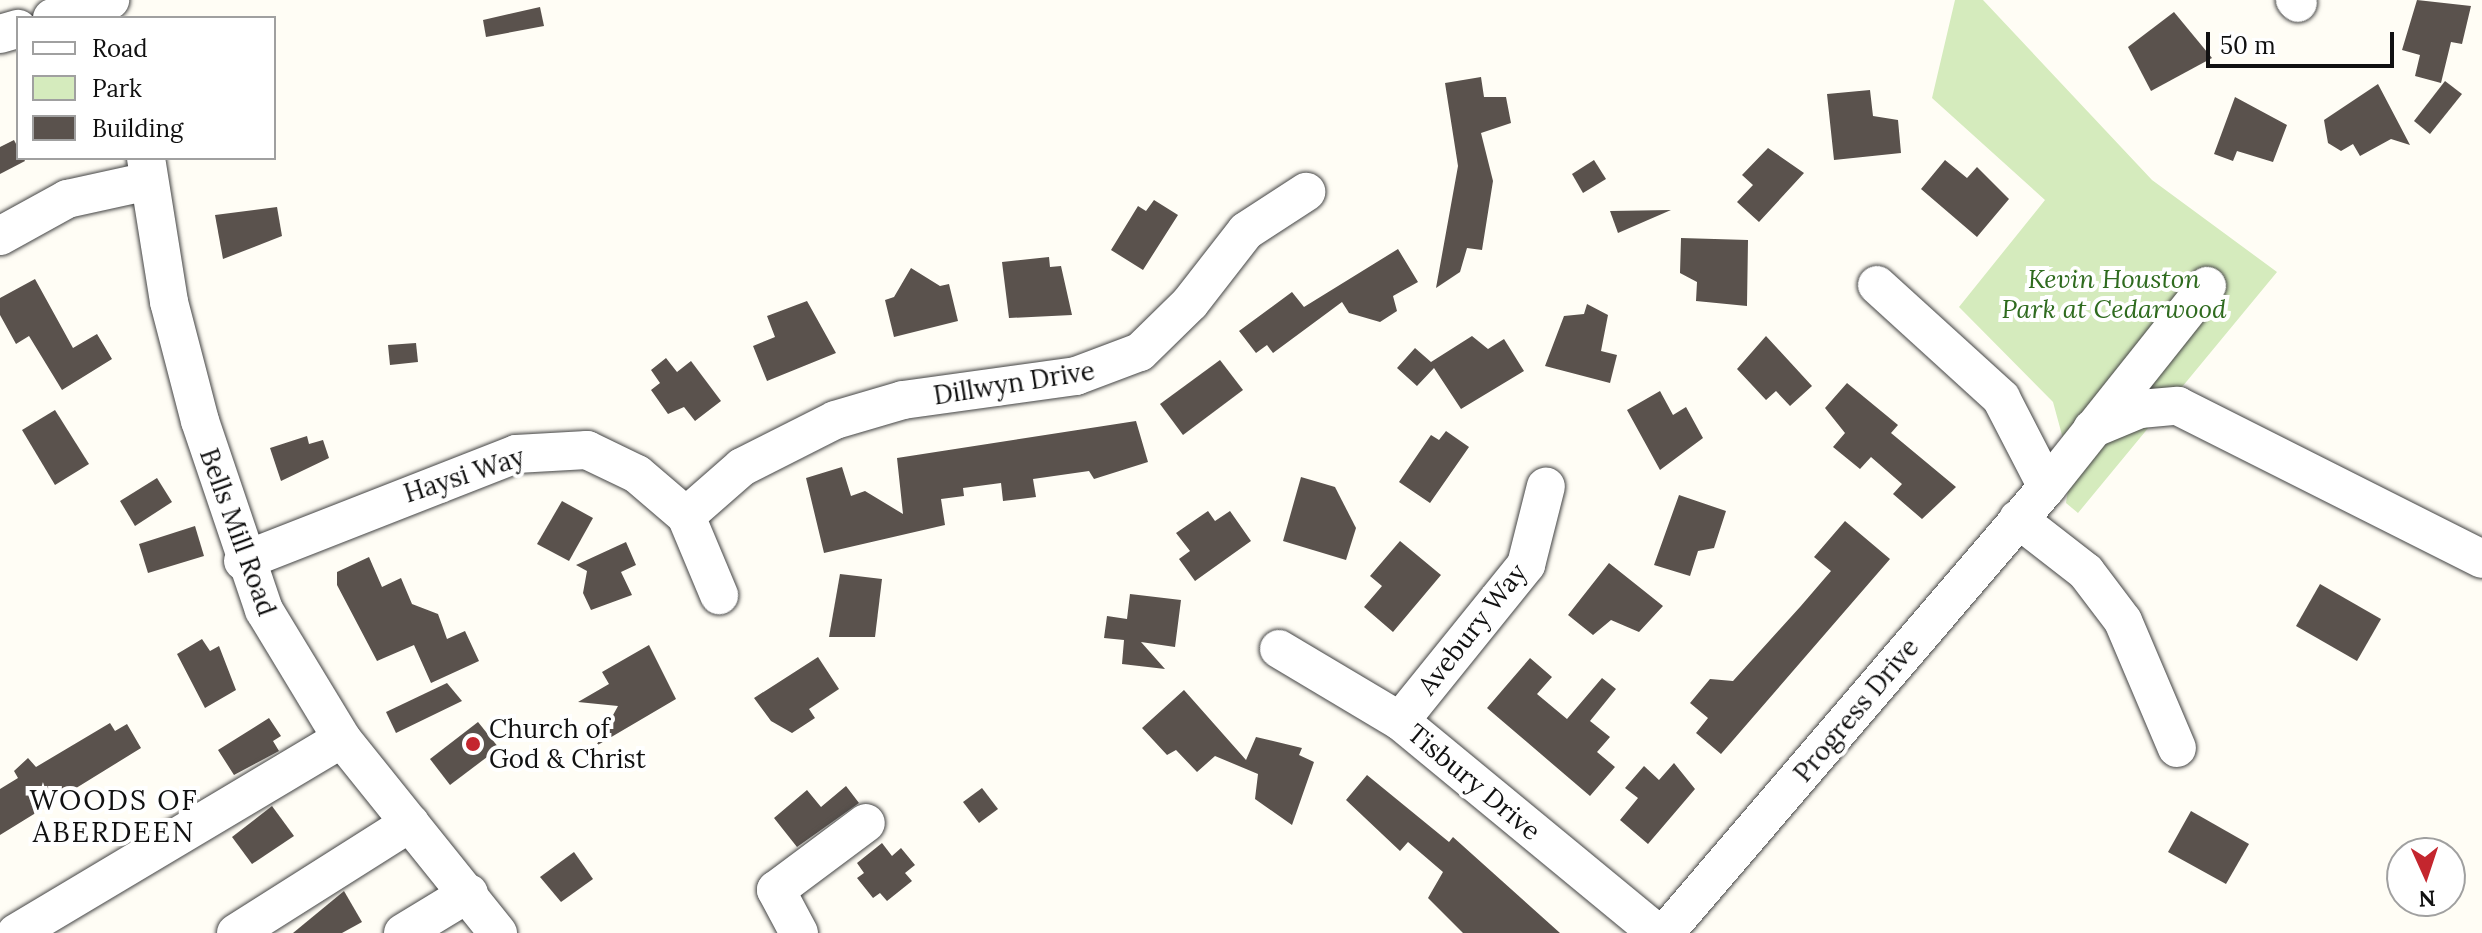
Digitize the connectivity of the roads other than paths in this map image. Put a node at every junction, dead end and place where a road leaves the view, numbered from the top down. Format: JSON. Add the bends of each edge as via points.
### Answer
{"nodes":[{"id":1,"x":110,"y":0,"type":"edge"},
{"id":2,"x":58,"y":16,"type":"edge"},
{"id":3,"x":147,"y":170,"type":"edge"},
{"id":4,"x":1306,"y":192,"type":"dead end"},
{"id":5,"x":0,"y":236,"type":"edge"},
{"id":6,"x":1877,"y":285,"type":"dead end"},
{"id":7,"x":2207,"y":286,"type":"dead end"},
{"id":8,"x":2085,"y":432,"type":"junction"},
{"id":9,"x":1546,"y":486,"type":"dead end"},
{"id":10,"x":2047,"y":487,"type":"junction"},
{"id":11,"x":686,"y":516,"type":"junction"},
{"id":12,"x":2018,"y":519,"type":"junction"},
{"id":13,"x":2482,"y":559,"type":"edge"},
{"id":14,"x":243,"y":561,"type":"junction"},
{"id":15,"x":719,"y":595,"type":"dead end"},
{"id":16,"x":1279,"y":649,"type":"dead end"},
{"id":17,"x":1400,"y":721,"type":"junction"},
{"id":18,"x":342,"y":739,"type":"junction"},
{"id":19,"x":2177,"y":748,"type":"dead end"},
{"id":20,"x":410,"y":823,"type":"junction"},
{"id":21,"x":866,"y":823,"type":"dead end"},
{"id":22,"x":469,"y":893,"type":"junction"},
{"id":23,"x":16,"y":933,"type":"edge"},
{"id":24,"x":236,"y":933,"type":"edge"},
{"id":25,"x":403,"y":933,"type":"edge"},
{"id":26,"x":498,"y":933,"type":"edge"},
{"id":27,"x":799,"y":933,"type":"edge"},
{"id":28,"x":1657,"y":933,"type":"edge"},
{"id":29,"x":1665,"y":933,"type":"edge"}],
"edges":[{"from":1,"to":2,"type":"street"},
{"from":3,"to":5,"type":"street","via":[[67,199]]},
{"from":3,"to":14,"type":"street","name":"Bells Mill Road","via":[[169,302]]},
{"from":4,"to":11,"type":"street","name":"Dillwyn Drive","via":[[1246,231],[1190,303],[1140,352],[1076,376],[903,400],[835,420],[742,467]]},
{"from":6,"to":10,"type":"street","via":[[2001,398]]},
{"from":7,"to":8,"type":"street","name":"Progress Drive"},
{"from":8,"to":10,"type":"street","name":"Progress Drive"},
{"from":8,"to":13,"type":"street","via":[[2140,409],[2178,406]]},
{"from":9,"to":17,"type":"street","name":"Avebury Way","via":[[1526,565]]},
{"from":10,"to":12,"type":"street","name":"Progress Drive"},
{"from":11,"to":14,"type":"street","name":"Haysi Way","via":[[613,459],[558,448],[516,454],[415,490]]},
{"from":11,"to":15,"type":"street","name":"Haysi Way"},
{"from":12,"to":19,"type":"street","via":[[2086,572],[2123,621]]},
{"from":12,"to":29,"type":"street","name":"Progress Drive"},
{"from":14,"to":18,"type":"street","name":"Bells Mill Road","via":[[277,637]]},
{"from":16,"to":17,"type":"street","name":"Tisbury Drive"},
{"from":17,"to":28,"type":"street","name":"Tisbury Drive"},
{"from":18,"to":20,"type":"street","name":"Bells Mill Road"},
{"from":18,"to":23,"type":"street"},
{"from":20,"to":22,"type":"street","name":"Bells Mill Road"},
{"from":20,"to":24,"type":"street"},
{"from":21,"to":27,"type":"street","via":[[776,890]]},
{"from":22,"to":25,"type":"street"},
{"from":22,"to":26,"type":"street","name":"Bells Mill Road"}]}
